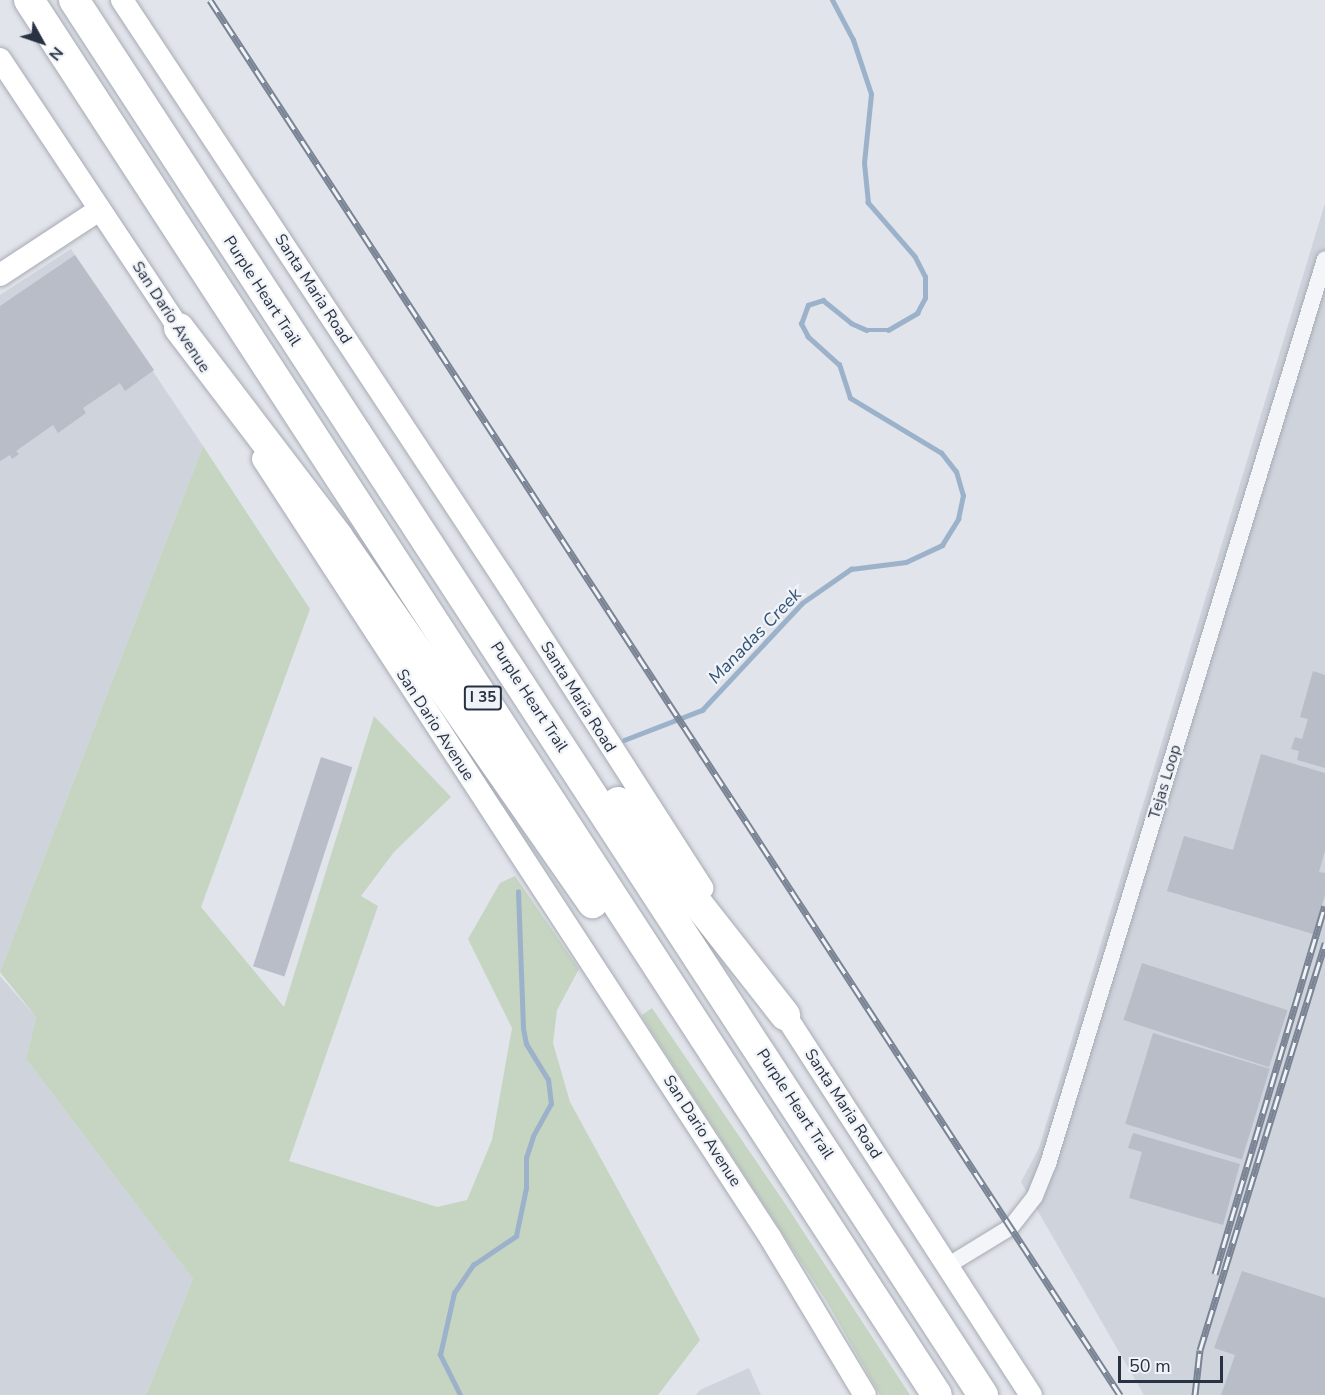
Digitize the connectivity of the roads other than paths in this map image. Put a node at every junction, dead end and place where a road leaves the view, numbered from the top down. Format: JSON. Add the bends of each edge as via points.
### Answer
{"nodes":[{"id":1,"x":29,"y":0,"type":"edge"},
{"id":2,"x":74,"y":0,"type":"edge"},
{"id":3,"x":122,"y":0,"type":"edge"},
{"id":4,"x":0,"y":59,"type":"edge"},
{"id":5,"x":99,"y":210,"type":"junction"},
{"id":6,"x":1325,"y":259,"type":"edge"},
{"id":7,"x":0,"y":275,"type":"edge"},
{"id":8,"x":179,"y":328,"type":"junction"},
{"id":9,"x":494,"y":644,"type":"junction"},
{"id":10,"x":785,"y":1015,"type":"junction"},
{"id":11,"x":701,"y":1035,"type":"junction"},
{"id":12,"x":947,"y":1266,"type":"junction"},
{"id":13,"x":865,"y":1395,"type":"edge"},
{"id":14,"x":937,"y":1395,"type":"edge"},
{"id":15,"x":983,"y":1395,"type":"edge"},
{"id":16,"x":1031,"y":1395,"type":"edge"}],
"edges":[{"from":1,"to":11,"type":"highway","number":"I 35"},
{"from":2,"to":9,"type":"highway","name":"Purple Heart Trail","number":"I 35"},
{"from":3,"to":10,"type":"main road","name":"Santa Maria Road","via":[[496,566]]},
{"from":4,"to":5,"type":"main road","name":"San Dario Avenue"},
{"from":5,"to":7,"type":"main road"},
{"from":5,"to":8,"type":"main road","name":"San Dario Avenue"},
{"from":6,"to":12,"type":"street","name":"Tejas Loop","via":[[1048,1164],[1035,1196],[1011,1227]]},
{"from":8,"to":11,"type":"highway","via":[[338,537],[636,966]]},
{"from":8,"to":13,"type":"main road","name":"San Dario Avenue","via":[[776,1246]]},
{"from":9,"to":10,"type":"highway"},
{"from":9,"to":15,"type":"highway","name":"Purple Heart Trail","number":"I 35"},
{"from":10,"to":12,"type":"main road","name":"Santa Maria Road"},
{"from":11,"to":14,"type":"highway","number":"I 35"},
{"from":12,"to":16,"type":"main road","name":"Santa Maria Road"}]}
